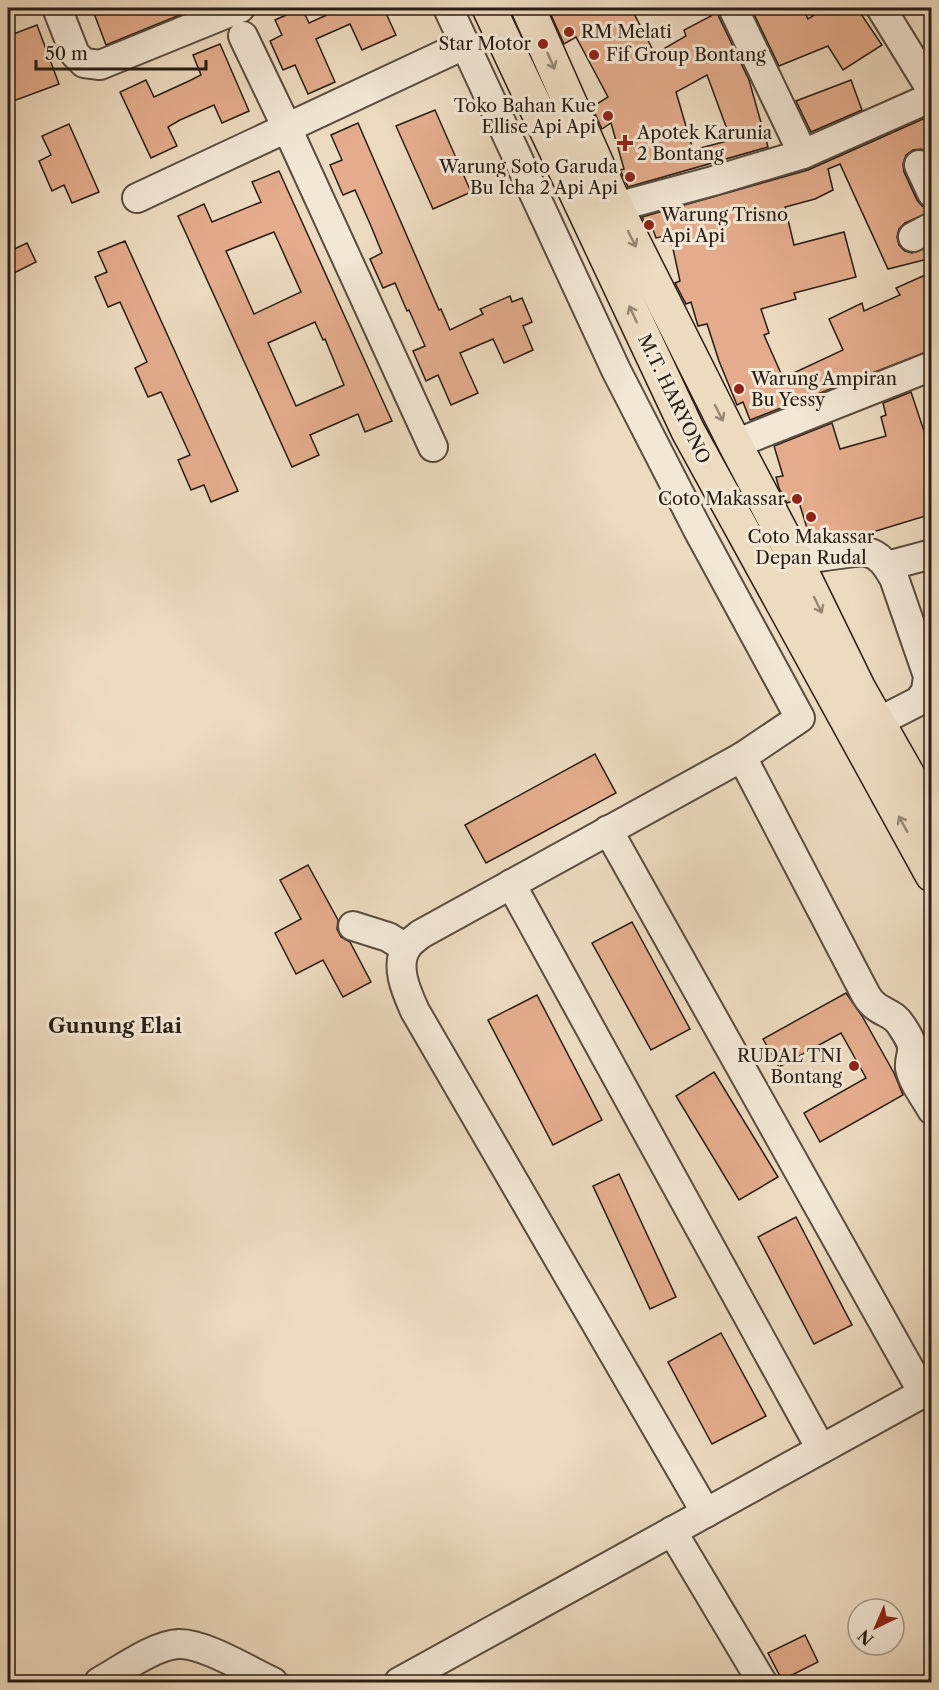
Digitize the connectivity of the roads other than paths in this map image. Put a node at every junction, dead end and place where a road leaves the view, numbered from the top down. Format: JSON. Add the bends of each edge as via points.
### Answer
{"nodes":[{"id":1,"x":57,"y":8,"type":"edge"},
{"id":2,"x":240,"y":8,"type":"edge"},
{"id":3,"x":448,"y":8,"type":"edge"},
{"id":4,"x":489,"y":8,"type":"edge"},
{"id":5,"x":528,"y":8,"type":"edge"},
{"id":6,"x":733,"y":8,"type":"edge"},
{"id":7,"x":881,"y":8,"type":"edge"},
{"id":8,"x":243,"y":36,"type":"dead end"},
{"id":9,"x":466,"y":44,"type":"junction"},
{"id":10,"x":932,"y":91,"type":"edge"},
{"id":11,"x":932,"y":97,"type":"edge"},
{"id":12,"x":287,"y":128,"type":"junction"},
{"id":13,"x":803,"y":154,"type":"junction"},
{"id":14,"x":919,"y":165,"type":"dead end"},
{"id":15,"x":932,"y":193,"type":"edge"},
{"id":16,"x":137,"y":198,"type":"dead end"},
{"id":17,"x":616,"y":207,"type":"junction"},
{"id":18,"x":932,"y":366,"type":"edge"},
{"id":19,"x":735,"y":444,"type":"junction"},
{"id":20,"x":433,"y":447,"type":"dead end"},
{"id":21,"x":932,"y":554,"type":"edge"},
{"id":22,"x":796,"y":560,"type":"junction"},
{"id":23,"x":887,"y":566,"type":"junction"},
{"id":24,"x":847,"y":695,"type":"junction"},
{"id":25,"x":800,"y":718,"type":"junction"},
{"id":26,"x":878,"y":722,"type":"junction"},
{"id":27,"x":742,"y":757,"type":"junction"},
{"id":28,"x":928,"y":804,"type":"edge"},
{"id":29,"x":608,"y":831,"type":"junction"},
{"id":30,"x":932,"y":875,"type":"edge"},
{"id":31,"x":511,"y":884,"type":"junction"},
{"id":32,"x":353,"y":927,"type":"dead end"},
{"id":33,"x":406,"y":948,"type":"junction"},
{"id":34,"x":932,"y":1110,"type":"edge"},
{"id":35,"x":927,"y":1390,"type":"edge"},
{"id":36,"x":821,"y":1449,"type":"junction"},
{"id":37,"x":706,"y":1513,"type":"junction"},
{"id":38,"x":672,"y":1531,"type":"junction"},
{"id":39,"x":99,"y":1683,"type":"edge"},
{"id":40,"x":273,"y":1683,"type":"edge"},
{"id":41,"x":399,"y":1683,"type":"edge"},
{"id":42,"x":762,"y":1683,"type":"edge"}],
"edges":[{"from":1,"to":2,"type":"street","via":[[75,54],[84,63],[100,65]]},
{"from":3,"to":9,"type":"street"},
{"from":24,"to":4,"type":"main road","name":"M.T. HARYONO","one_way":true,"via":[[688,431]]},
{"from":5,"to":17,"type":"main road","name":"M.T. HARYONO","one_way":true},
{"from":6,"to":13,"type":"street"},
{"from":7,"to":10,"type":"street"},
{"from":8,"to":12,"type":"street"},
{"from":9,"to":12,"type":"street"},
{"from":9,"to":25,"type":"street","via":[[615,370]]},
{"from":11,"to":13,"type":"street"},
{"from":12,"to":16,"type":"street"},
{"from":12,"to":20,"type":"street"},
{"from":13,"to":17,"type":"street"},
{"from":14,"to":15,"type":"street"},
{"from":17,"to":19,"type":"main road","name":"M.T. HARYONO","one_way":true},
{"from":18,"to":19,"type":"street"},
{"from":19,"to":22,"type":"main road","name":"M.T. HARYONO"},
{"from":21,"to":23,"type":"street"},
{"from":22,"to":23,"type":"street","via":[[867,552]]},
{"from":22,"to":24,"type":"main road","name":"M.T. HARYONO","one_way":true},
{"from":23,"to":26,"type":"street","via":[[928,676],[926,691],[919,701]]},
{"from":24,"to":25,"type":"street"},
{"from":24,"to":26,"type":"main road","name":"M.T. HARYONO"},
{"from":30,"to":24,"type":"main road","name":"M.T. HARYONO","one_way":true},
{"from":25,"to":27,"type":"street"},
{"from":26,"to":28,"type":"main road","name":"M.T. HARYONO"},
{"from":27,"to":29,"type":"street"},
{"from":27,"to":34,"type":"street","via":[[866,995],[872,1004],[900,1022],[913,1048],[910,1067],[914,1078]]},
{"from":29,"to":31,"type":"street"},
{"from":29,"to":35,"type":"street"},
{"from":31,"to":33,"type":"street","via":[[421,934]]},
{"from":31,"to":36,"type":"street"},
{"from":32,"to":33,"type":"street"},
{"from":33,"to":37,"type":"street","via":[[404,988],[415,1011]]},
{"from":35,"to":36,"type":"street"},
{"from":36,"to":37,"type":"street"},
{"from":37,"to":38,"type":"street"},
{"from":38,"to":41,"type":"street"},
{"from":38,"to":42,"type":"street"},
{"from":39,"to":40,"type":"street","via":[[147,1655],[178,1644],[201,1647]]}]}
